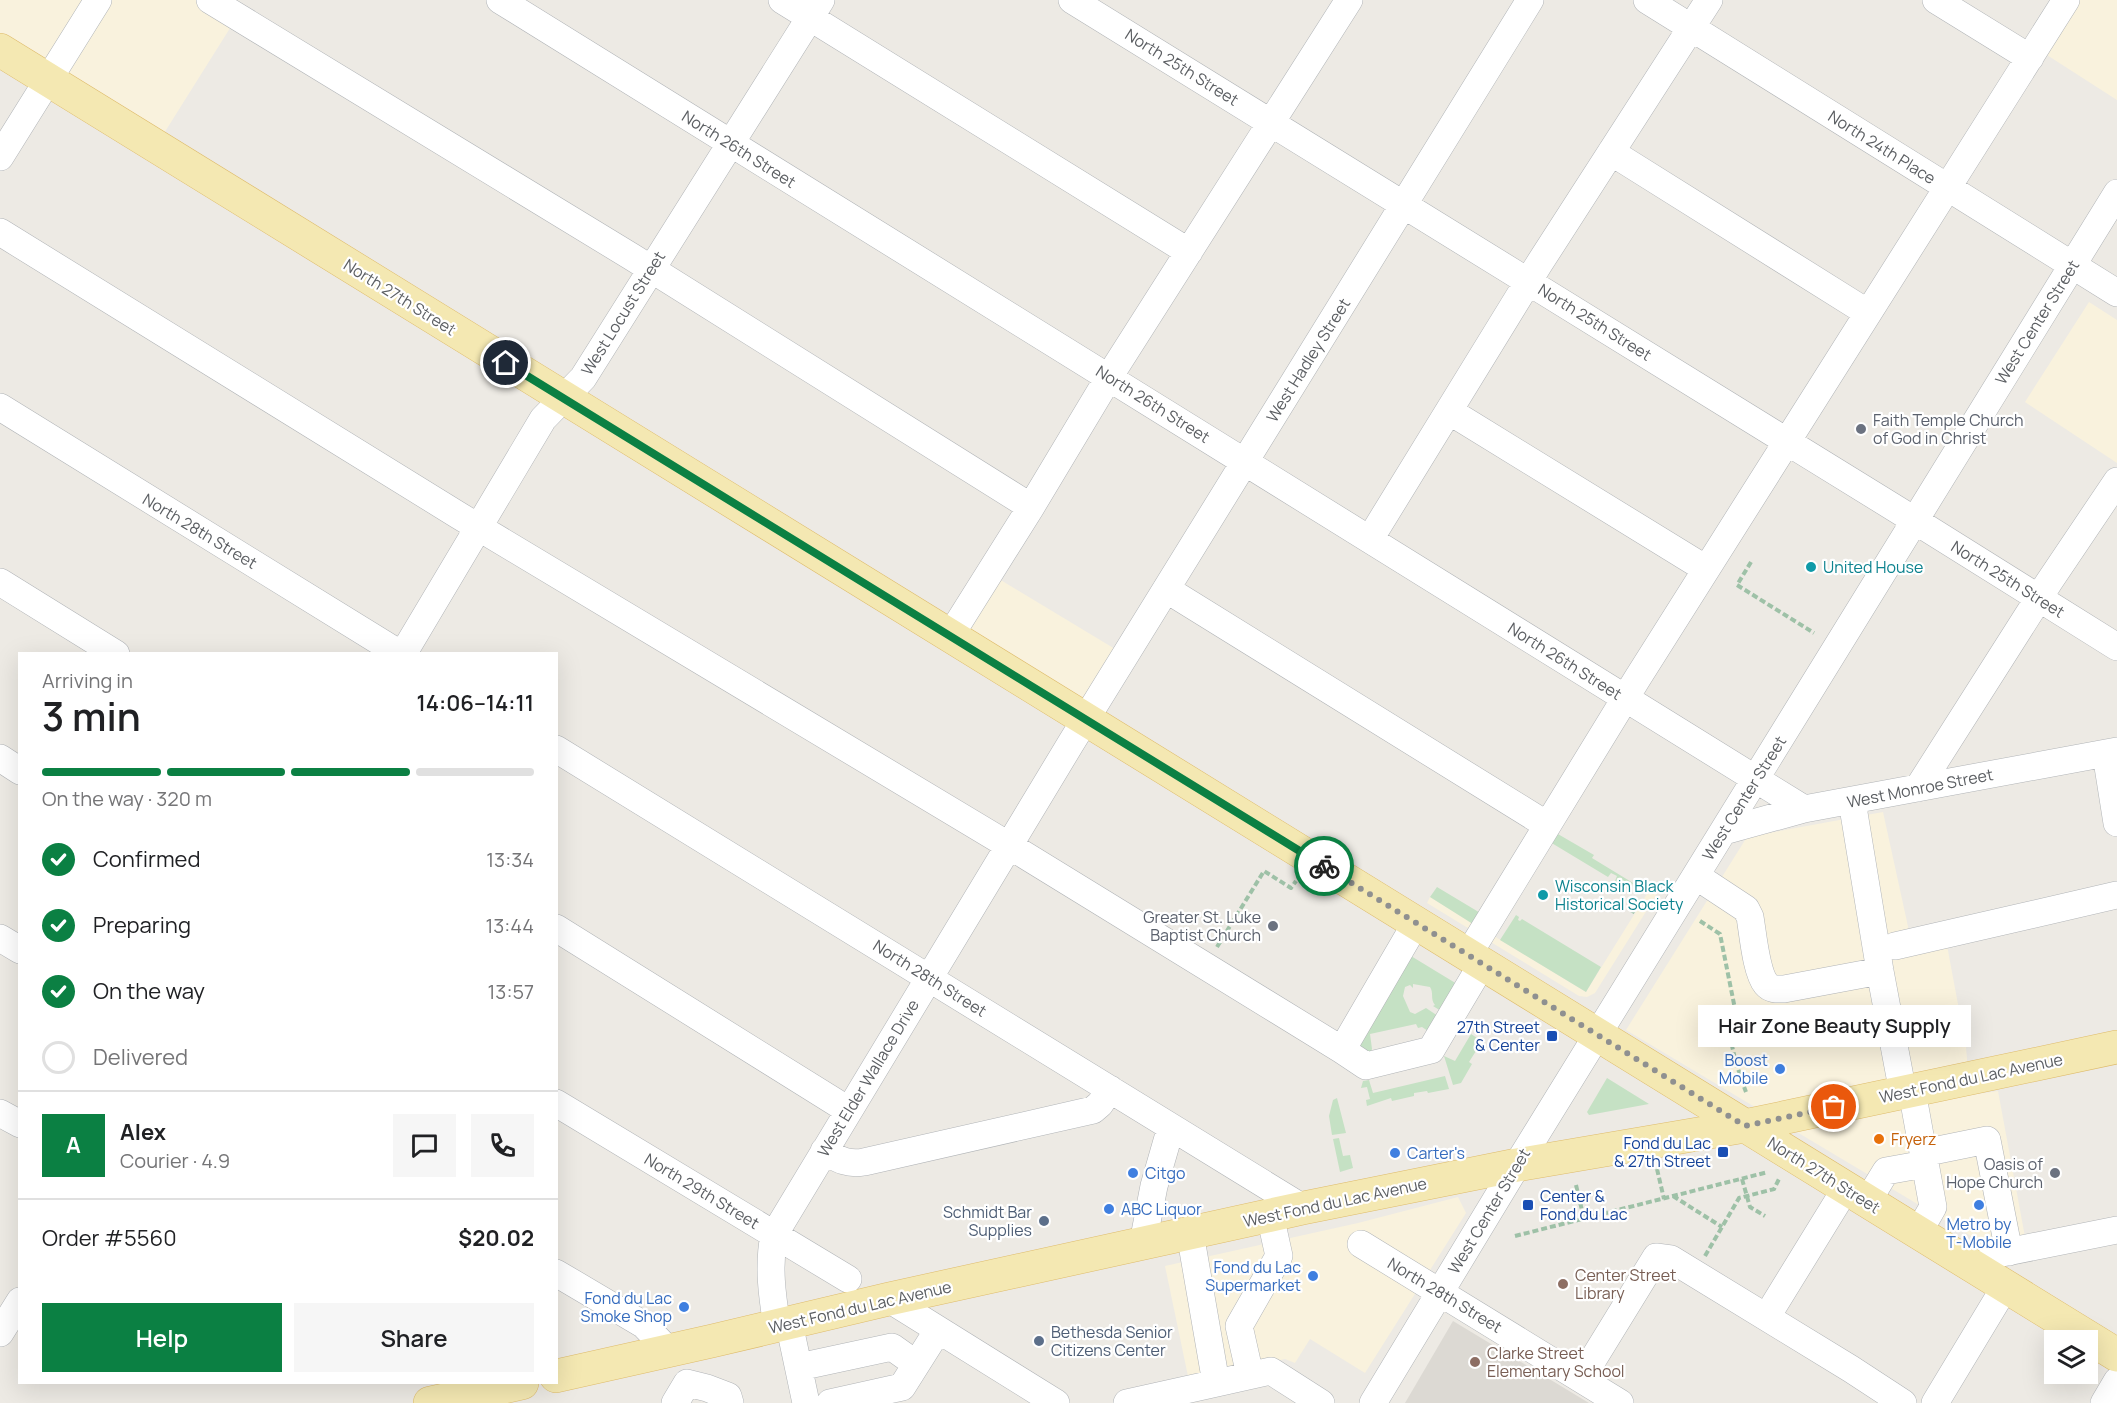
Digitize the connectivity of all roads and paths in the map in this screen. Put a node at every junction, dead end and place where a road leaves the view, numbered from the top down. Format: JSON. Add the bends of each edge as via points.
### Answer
{"nodes":[{"id":1,"x":98,"y":0,"type":"edge"},
{"id":2,"x":210,"y":0,"type":"edge"},
{"id":3,"x":500,"y":0,"type":"edge"},
{"id":4,"x":782,"y":0,"type":"edge"},
{"id":5,"x":1072,"y":0,"type":"edge"},
{"id":6,"x":1349,"y":0,"type":"edge"},
{"id":7,"x":1530,"y":0,"type":"edge"},
{"id":8,"x":1647,"y":0,"type":"edge"},
{"id":9,"x":1709,"y":0,"type":"edge"},
{"id":10,"x":1936,"y":0,"type":"edge"},
{"id":11,"x":2066,"y":0,"type":"edge"},
{"id":12,"x":815,"y":9,"type":"edge"},
{"id":13,"x":1692,"y":28,"type":"junction"},
{"id":14,"x":0,"y":50,"type":"edge"},
{"id":15,"x":2030,"y":58,"type":"junction"},
{"id":16,"x":48,"y":80,"type":"junction"},
{"id":17,"x":1272,"y":123,"type":"junction"},
{"id":18,"x":729,"y":143,"type":"junction"},
{"id":19,"x":1611,"y":152,"type":"junction"},
{"id":20,"x":0,"y":157,"type":"edge"},
{"id":21,"x":1948,"y":187,"type":"junction"},
{"id":22,"x":2117,"y":193,"type":"edge"},
{"id":23,"x":1404,"y":204,"type":"junction"},
{"id":24,"x":0,"y":232,"type":"edge"},
{"id":25,"x":1189,"y":252,"type":"junction"},
{"id":26,"x":2072,"y":265,"type":"junction"},
{"id":27,"x":650,"y":269,"type":"junction"},
{"id":28,"x":1528,"y":281,"type":"junction"},
{"id":29,"x":2117,"y":293,"type":"edge"},
{"id":30,"x":1868,"y":313,"type":"junction"},
{"id":31,"x":1109,"y":377,"type":"junction"},
{"id":32,"x":563,"y":398,"type":"junction"},
{"id":33,"x":0,"y":407,"type":"edge"},
{"id":34,"x":1449,"y":411,"type":"junction"},
{"id":35,"x":1786,"y":441,"type":"junction"},
{"id":36,"x":1245,"y":462,"type":"junction"},
{"id":37,"x":2117,"y":481,"type":"edge"},
{"id":38,"x":1032,"y":507,"type":"junction"},
{"id":39,"x":1914,"y":520,"type":"junction"},
{"id":40,"x":479,"y":527,"type":"junction"},
{"id":41,"x":1370,"y":539,"type":"junction"},
{"id":42,"x":1752,"y":561,"type":"dead end"},
{"id":43,"x":1706,"y":569,"type":"junction"},
{"id":44,"x":0,"y":582,"type":"edge"},
{"id":45,"x":1166,"y":589,"type":"junction"},
{"id":46,"x":2039,"y":598,"type":"junction"},
{"id":47,"x":1814,"y":633,"type":"dead end"},
{"id":48,"x":950,"y":636,"type":"junction"},
{"id":49,"x":2117,"y":647,"type":"edge"},
{"id":50,"x":113,"y":652,"type":"edge"},
{"id":51,"x":399,"y":652,"type":"edge"},
{"id":52,"x":403,"y":652,"type":"edge"},
{"id":53,"x":1625,"y":698,"type":"junction"},
{"id":54,"x":1085,"y":719,"type":"junction"},
{"id":55,"x":558,"y":750,"type":"edge"},
{"id":56,"x":2111,"y":752,"type":"edge"},
{"id":57,"x":0,"y":758,"type":"edge"},
{"id":58,"x":18,"y":770,"type":"edge"},
{"id":59,"x":1757,"y":780,"type":"junction"},
{"id":60,"x":1918,"y":788,"type":"junction"},
{"id":61,"x":1852,"y":801,"type":"junction"},
{"id":62,"x":1804,"y":810,"type":"junction"},
{"id":63,"x":2117,"y":823,"type":"edge"},
{"id":64,"x":1547,"y":825,"type":"junction"},
{"id":65,"x":1724,"y":831,"type":"junction"},
{"id":66,"x":1008,"y":845,"type":"junction"},
{"id":67,"x":1696,"y":876,"type":"junction"},
{"id":68,"x":1296,"y":881,"type":"dead end"},
{"id":69,"x":2117,"y":895,"type":"edge"},
{"id":70,"x":1638,"y":899,"type":"dead end"},
{"id":71,"x":1632,"y":913,"type":"dead end"},
{"id":72,"x":1416,"y":923,"type":"junction"},
{"id":73,"x":558,"y":929,"type":"edge"},
{"id":74,"x":0,"y":938,"type":"edge"},
{"id":75,"x":1895,"y":946,"type":"dead end"},
{"id":76,"x":18,"y":949,"type":"edge"},
{"id":77,"x":1214,"y":952,"type":"dead end"},
{"id":78,"x":1475,"y":960,"type":"junction"},
{"id":79,"x":1880,"y":971,"type":"junction"},
{"id":80,"x":928,"y":976,"type":"junction"},
{"id":81,"x":1737,"y":1018,"type":"dead end"},
{"id":82,"x":1598,"y":1036,"type":"junction"},
{"id":83,"x":2117,"y":1047,"type":"edge"},
{"id":84,"x":1342,"y":1050,"type":"junction"},
{"id":85,"x":1110,"y":1089,"type":"junction"},
{"id":86,"x":1746,"y":1092,"type":"dead end"},
{"id":87,"x":1907,"y":1092,"type":"junction"},
{"id":88,"x":558,"y":1104,"type":"edge"},
{"id":89,"x":848,"y":1110,"type":"junction"},
{"id":90,"x":0,"y":1113,"type":"edge"},
{"id":91,"x":18,"y":1123,"type":"edge"},
{"id":92,"x":1745,"y":1126,"type":"junction"},
{"id":93,"x":1172,"y":1127,"type":"junction"},
{"id":94,"x":824,"y":1150,"type":"junction"},
{"id":95,"x":1924,"y":1158,"type":"junction"},
{"id":96,"x":1517,"y":1165,"type":"junction"},
{"id":97,"x":1657,"y":1169,"type":"dead end"},
{"id":98,"x":1768,"y":1172,"type":"dead end"},
{"id":99,"x":1742,"y":1179,"type":"junction"},
{"id":100,"x":1779,"y":1179,"type":"dead end"},
{"id":101,"x":1576,"y":1185,"type":"dead end"},
{"id":102,"x":1857,"y":1195,"type":"junction"},
{"id":103,"x":1673,"y":1196,"type":"junction"},
{"id":104,"x":1746,"y":1196,"type":"junction"},
{"id":105,"x":1664,"y":1199,"type":"junction"},
{"id":106,"x":1302,"y":1208,"type":"junction"},
{"id":107,"x":1270,"y":1215,"type":"junction"},
{"id":108,"x":1765,"y":1216,"type":"dead end"},
{"id":109,"x":1584,"y":1219,"type":"junction"},
{"id":110,"x":1722,"y":1227,"type":"junction"},
{"id":111,"x":2117,"y":1230,"type":"edge"},
{"id":112,"x":1190,"y":1233,"type":"junction"},
{"id":113,"x":1918,"y":1233,"type":"junction"},
{"id":114,"x":774,"y":1234,"type":"junction"},
{"id":115,"x":1515,"y":1236,"type":"dead end"},
{"id":116,"x":1143,"y":1243,"type":"junction"},
{"id":117,"x":1361,"y":1244,"type":"dead end"},
{"id":118,"x":2009,"y":1252,"type":"junction"},
{"id":119,"x":1704,"y":1256,"type":"dead end"},
{"id":120,"x":1963,"y":1261,"type":"junction"},
{"id":121,"x":558,"y":1274,"type":"edge"},
{"id":122,"x":848,"y":1278,"type":"dead end"},
{"id":123,"x":2005,"y":1287,"type":"junction"},
{"id":124,"x":1440,"y":1292,"type":"junction"},
{"id":125,"x":889,"y":1299,"type":"junction"},
{"id":126,"x":18,"y":1304,"type":"edge"},
{"id":127,"x":1774,"y":1305,"type":"dead end"},
{"id":128,"x":783,"y":1324,"type":"junction"},
{"id":129,"x":938,"y":1330,"type":"junction"},
{"id":130,"x":0,"y":1333,"type":"edge"},
{"id":131,"x":669,"y":1351,"type":"junction"},
{"id":132,"x":2117,"y":1355,"type":"edge"},
{"id":133,"x":916,"y":1364,"type":"junction"},
{"id":134,"x":799,"y":1367,"type":"junction"},
{"id":135,"x":1250,"y":1375,"type":"junction"},
{"id":136,"x":558,"y":1376,"type":"edge"},
{"id":137,"x":1581,"y":1379,"type":"junction"},
{"id":138,"x":2117,"y":1381,"type":"edge"},
{"id":139,"x":1216,"y":1383,"type":"junction"},
{"id":140,"x":516,"y":1384,"type":"edge"},
{"id":141,"x":681,"y":1393,"type":"edge"},
{"id":142,"x":460,"y":1394,"type":"edge"},
{"id":143,"x":430,"y":1403,"type":"edge"},
{"id":144,"x":730,"y":1403,"type":"edge"},
{"id":145,"x":806,"y":1403,"type":"edge"},
{"id":146,"x":830,"y":1403,"type":"edge"},
{"id":147,"x":1056,"y":1403,"type":"edge"},
{"id":148,"x":1127,"y":1403,"type":"edge"},
{"id":149,"x":1321,"y":1403,"type":"edge"},
{"id":150,"x":1373,"y":1403,"type":"edge"},
{"id":151,"x":1620,"y":1403,"type":"edge"},
{"id":152,"x":1903,"y":1403,"type":"edge"},
{"id":153,"x":1935,"y":1403,"type":"edge"},
{"id":154,"x":2103,"y":1403,"type":"edge"}],
"edges":[{"from":1,"to":16,"type":"street"},
{"from":2,"to":27,"type":"street"},
{"from":3,"to":18,"type":"street","name":"North 26th Street"},
{"from":4,"to":12,"type":"street"},
{"from":5,"to":17,"type":"street","name":"North 25th Street"},
{"from":6,"to":17,"type":"street"},
{"from":7,"to":23,"type":"street","name":"West Hadley Street"},
{"from":8,"to":13,"type":"street","name":"North 24th Place"},
{"from":9,"to":13,"type":"street"},
{"from":10,"to":15,"type":"street"},
{"from":11,"to":15,"type":"street"},
{"from":12,"to":18,"type":"street","name":"West Locust Street"},
{"from":12,"to":25,"type":"street"},
{"from":13,"to":19,"type":"street"},
{"from":13,"to":21,"type":"street","name":"North 24th Place"},
{"from":14,"to":16,"type":"main road","name":"North 27th Street"},
{"from":15,"to":21,"type":"street"},
{"from":16,"to":20,"type":"street"},
{"from":16,"to":32,"type":"main road","name":"North 27th Street"},
{"from":17,"to":23,"type":"street","name":"North 25th Street"},
{"from":17,"to":25,"type":"street"},
{"from":18,"to":27,"type":"street","name":"West Locust Street"},
{"from":18,"to":31,"type":"street","name":"North 26th Street"},
{"from":19,"to":28,"type":"street"},
{"from":19,"to":30,"type":"street"},
{"from":21,"to":26,"type":"street","name":"North 24th Place"},
{"from":21,"to":30,"type":"street"},
{"from":22,"to":26,"type":"street","name":"West Center Street"},
{"from":23,"to":28,"type":"street","name":"North 25th Street"},
{"from":23,"to":36,"type":"street","name":"West Hadley Street"},
{"from":24,"to":40,"type":"street"},
{"from":25,"to":31,"type":"street"},
{"from":26,"to":29,"type":"street","name":"North 24th Place"},
{"from":26,"to":39,"type":"street","name":"West Center Street"},
{"from":27,"to":32,"type":"street","name":"West Locust Street","via":[[583,378]]},
{"from":27,"to":38,"type":"street"},
{"from":28,"to":34,"type":"street"},
{"from":28,"to":35,"type":"street","name":"North 25th Street"},
{"from":30,"to":35,"type":"street"},
{"from":31,"to":36,"type":"street","name":"North 26th Street"},
{"from":31,"to":38,"type":"street"},
{"from":32,"to":40,"type":"street","name":"West Locust Street","via":[[543,419]]},
{"from":32,"to":48,"type":"main road","name":"North 27th Street"},
{"from":33,"to":51,"type":"street","name":"North 28th Street"},
{"from":34,"to":41,"type":"street"},
{"from":34,"to":43,"type":"street"},
{"from":35,"to":39,"type":"street","name":"North 25th Street"},
{"from":35,"to":43,"type":"street"},
{"from":36,"to":41,"type":"street","name":"North 26th Street"},
{"from":36,"to":45,"type":"street","name":"West Hadley Street"},
{"from":37,"to":46,"type":"street"},
{"from":38,"to":48,"type":"street"},
{"from":39,"to":46,"type":"street","name":"North 25th Street"},
{"from":39,"to":59,"type":"street","name":"West Center Street"},
{"from":40,"to":52,"type":"street","name":"West Locust Street"},
{"from":40,"to":66,"type":"street"},
{"from":41,"to":53,"type":"street","name":"North 26th Street"},
{"from":42,"to":47,"type":"path","via":[[1737,585]]},
{"from":43,"to":53,"type":"street"},
{"from":44,"to":50,"type":"street"},
{"from":45,"to":54,"type":"street","name":"West Hadley Street"},
{"from":45,"to":64,"type":"street"},
{"from":46,"to":49,"type":"street","name":"North 25th Street"},
{"from":46,"to":60,"type":"street"},
{"from":48,"to":54,"type":"main road","name":"North 27th Street"},
{"from":53,"to":59,"type":"street","name":"North 26th Street"},
{"from":53,"to":64,"type":"street"},
{"from":54,"to":66,"type":"street","name":"West Elder Wallace Drive"},
{"from":54,"to":72,"type":"main road","name":"North 27th Street"},
{"from":55,"to":80,"type":"street","name":"North 28th Street"},
{"from":56,"to":60,"type":"street","name":"West Monroe Street"},
{"from":56,"to":63,"type":"street"},
{"from":57,"to":58,"type":"street"},
{"from":59,"to":62,"type":"street","name":"North 26th Street"},
{"from":59,"to":65,"type":"street","name":"West Center Street"},
{"from":60,"to":61,"type":"street","name":"West Monroe Street"},
{"from":61,"to":62,"type":"street","name":"West Monroe Street"},
{"from":61,"to":79,"type":"street"},
{"from":62,"to":65,"type":"street","name":"West Monroe Street"},
{"from":64,"to":78,"type":"street"},
{"from":65,"to":67,"type":"street","name":"West Center Street"},
{"from":66,"to":80,"type":"street","name":"West Elder Wallace Drive"},
{"from":66,"to":84,"type":"street"},
{"from":67,"to":79,"type":"street","via":[[1746,909],[1761,975],[1771,988],[1785,989]]},
{"from":67,"to":82,"type":"street","name":"West Center Street"},
{"from":68,"to":77,"type":"path","via":[[1291,888],[1264,871]]},
{"from":69,"to":75,"type":"street"},
{"from":70,"to":71,"type":"path"},
{"from":72,"to":78,"type":"main road","name":"North 27th Street"},
{"from":72,"to":84,"type":"street"},
{"from":73,"to":89,"type":"street"},
{"from":74,"to":76,"type":"street"},
{"from":78,"to":82,"type":"main road","name":"North 27th Street"},
{"from":78,"to":84,"type":"street","via":[[1431,1050],[1366,1066]]},
{"from":79,"to":87,"type":"street"},
{"from":80,"to":85,"type":"street","name":"North 28th Street"},
{"from":80,"to":89,"type":"street","name":"West Elder Wallace Drive"},
{"from":81,"to":86,"type":"path","via":[[1731,1032]]},
{"from":82,"to":92,"type":"main road","name":"North 27th Street"},
{"from":82,"to":96,"type":"street","name":"West Center Street"},
{"from":83,"to":87,"type":"main road","name":"West Fond du Lac Avenue"},
{"from":85,"to":93,"type":"street","name":"North 28th Street"},
{"from":85,"to":94,"type":"street","via":[[1093,1110],[864,1162],[844,1162]]},
{"from":87,"to":92,"type":"main road","name":"West Fond du Lac Avenue"},
{"from":87,"to":95,"type":"street"},
{"from":88,"to":114,"type":"street","name":"North 29th Street"},
{"from":89,"to":94,"type":"street","name":"West Elder Wallace Drive"},
{"from":90,"to":91,"type":"street"},
{"from":92,"to":96,"type":"main road","name":"West Fond du Lac Avenue"},
{"from":92,"to":102,"type":"main road","name":"North 27th Street"},
{"from":93,"to":106,"type":"street","name":"North 28th Street"},
{"from":93,"to":116,"type":"street","via":[[1154,1186]]},
{"from":94,"to":114,"type":"street","name":"West Elder Wallace Drive"},
{"from":95,"to":102,"type":"street","via":[[1886,1171]]},
{"from":95,"to":113,"type":"street","via":[[1933,1207]]},
{"from":95,"to":118,"type":"street","via":[[1987,1140]]},
{"from":96,"to":106,"type":"main road","name":"West Fond du Lac Avenue"},
{"from":96,"to":124,"type":"street","name":"West Center Street"},
{"from":97,"to":105,"type":"path"},
{"from":98,"to":99,"type":"path"},
{"from":99,"to":103,"type":"path"},
{"from":99,"to":104,"type":"path"},
{"from":100,"to":104,"type":"path","via":[[1774,1189]]},
{"from":101,"to":109,"type":"path"},
{"from":102,"to":113,"type":"main road","name":"North 27th Street"},
{"from":102,"to":127,"type":"street"},
{"from":103,"to":105,"type":"path"},
{"from":103,"to":110,"type":"path"},
{"from":104,"to":108,"type":"path","via":[[1749,1207]]},
{"from":104,"to":110,"type":"path","via":[[1739,1198]]},
{"from":105,"to":109,"type":"path"},
{"from":106,"to":107,"type":"main road","name":"West Fond du Lac Avenue"},
{"from":107,"to":112,"type":"main road","name":"West Fond du Lac Avenue"},
{"from":107,"to":135,"type":"street","via":[[1279,1256],[1239,1326]]},
{"from":109,"to":115,"type":"path"},
{"from":110,"to":119,"type":"path"},
{"from":111,"to":118,"type":"street"},
{"from":112,"to":116,"type":"main road","name":"West Fond du Lac Avenue"},
{"from":112,"to":139,"type":"street"},
{"from":113,"to":120,"type":"main road","name":"North 27th Street"},
{"from":114,"to":122,"type":"street","name":"North 29th Street"},
{"from":114,"to":128,"type":"street","name":"West Elder Wallace Drive","via":[[771,1288]]},
{"from":116,"to":125,"type":"main road","name":"West Fond du Lac Avenue"},
{"from":117,"to":124,"type":"street","name":"North 28th Street"},
{"from":118,"to":120,"type":"street"},
{"from":120,"to":123,"type":"main road","name":"North 27th Street"},
{"from":121,"to":131,"type":"street","via":[[644,1325]]},
{"from":123,"to":132,"type":"main road","name":"North 27th Street"},
{"from":123,"to":153,"type":"street"},
{"from":124,"to":137,"type":"street","name":"North 28th Street"},
{"from":124,"to":150,"type":"street","name":"West Center Street"},
{"from":125,"to":128,"type":"main road","name":"West Fond du Lac Avenue"},
{"from":125,"to":129,"type":"street"},
{"from":126,"to":130,"type":"street"},
{"from":128,"to":131,"type":"main road","name":"West Fond du Lac Avenue"},
{"from":128,"to":134,"type":"street","name":"West Elder Wallace Drive"},
{"from":129,"to":133,"type":"street"},
{"from":129,"to":147,"type":"street"},
{"from":131,"to":136,"type":"main road","name":"West Fond du Lac Avenue"},
{"from":133,"to":134,"type":"street","via":[[892,1347]]},
{"from":133,"to":146,"type":"street","via":[[902,1387]]},
{"from":134,"to":145,"type":"street","name":"West Elder Wallace Drive"},
{"from":135,"to":139,"type":"street"},
{"from":135,"to":149,"type":"street","via":[[1271,1371]]},
{"from":137,"to":151,"type":"street","name":"North 28th Street"},
{"from":137,"to":152,"type":"street","via":[[1656,1257],[1671,1259]]},
{"from":138,"to":154,"type":"street"},
{"from":139,"to":148,"type":"street"},
{"from":140,"to":142,"type":"main road"},
{"from":141,"to":144,"type":"street","via":[[707,1388],[728,1396]]},
{"from":142,"to":143,"type":"main road"}]}
